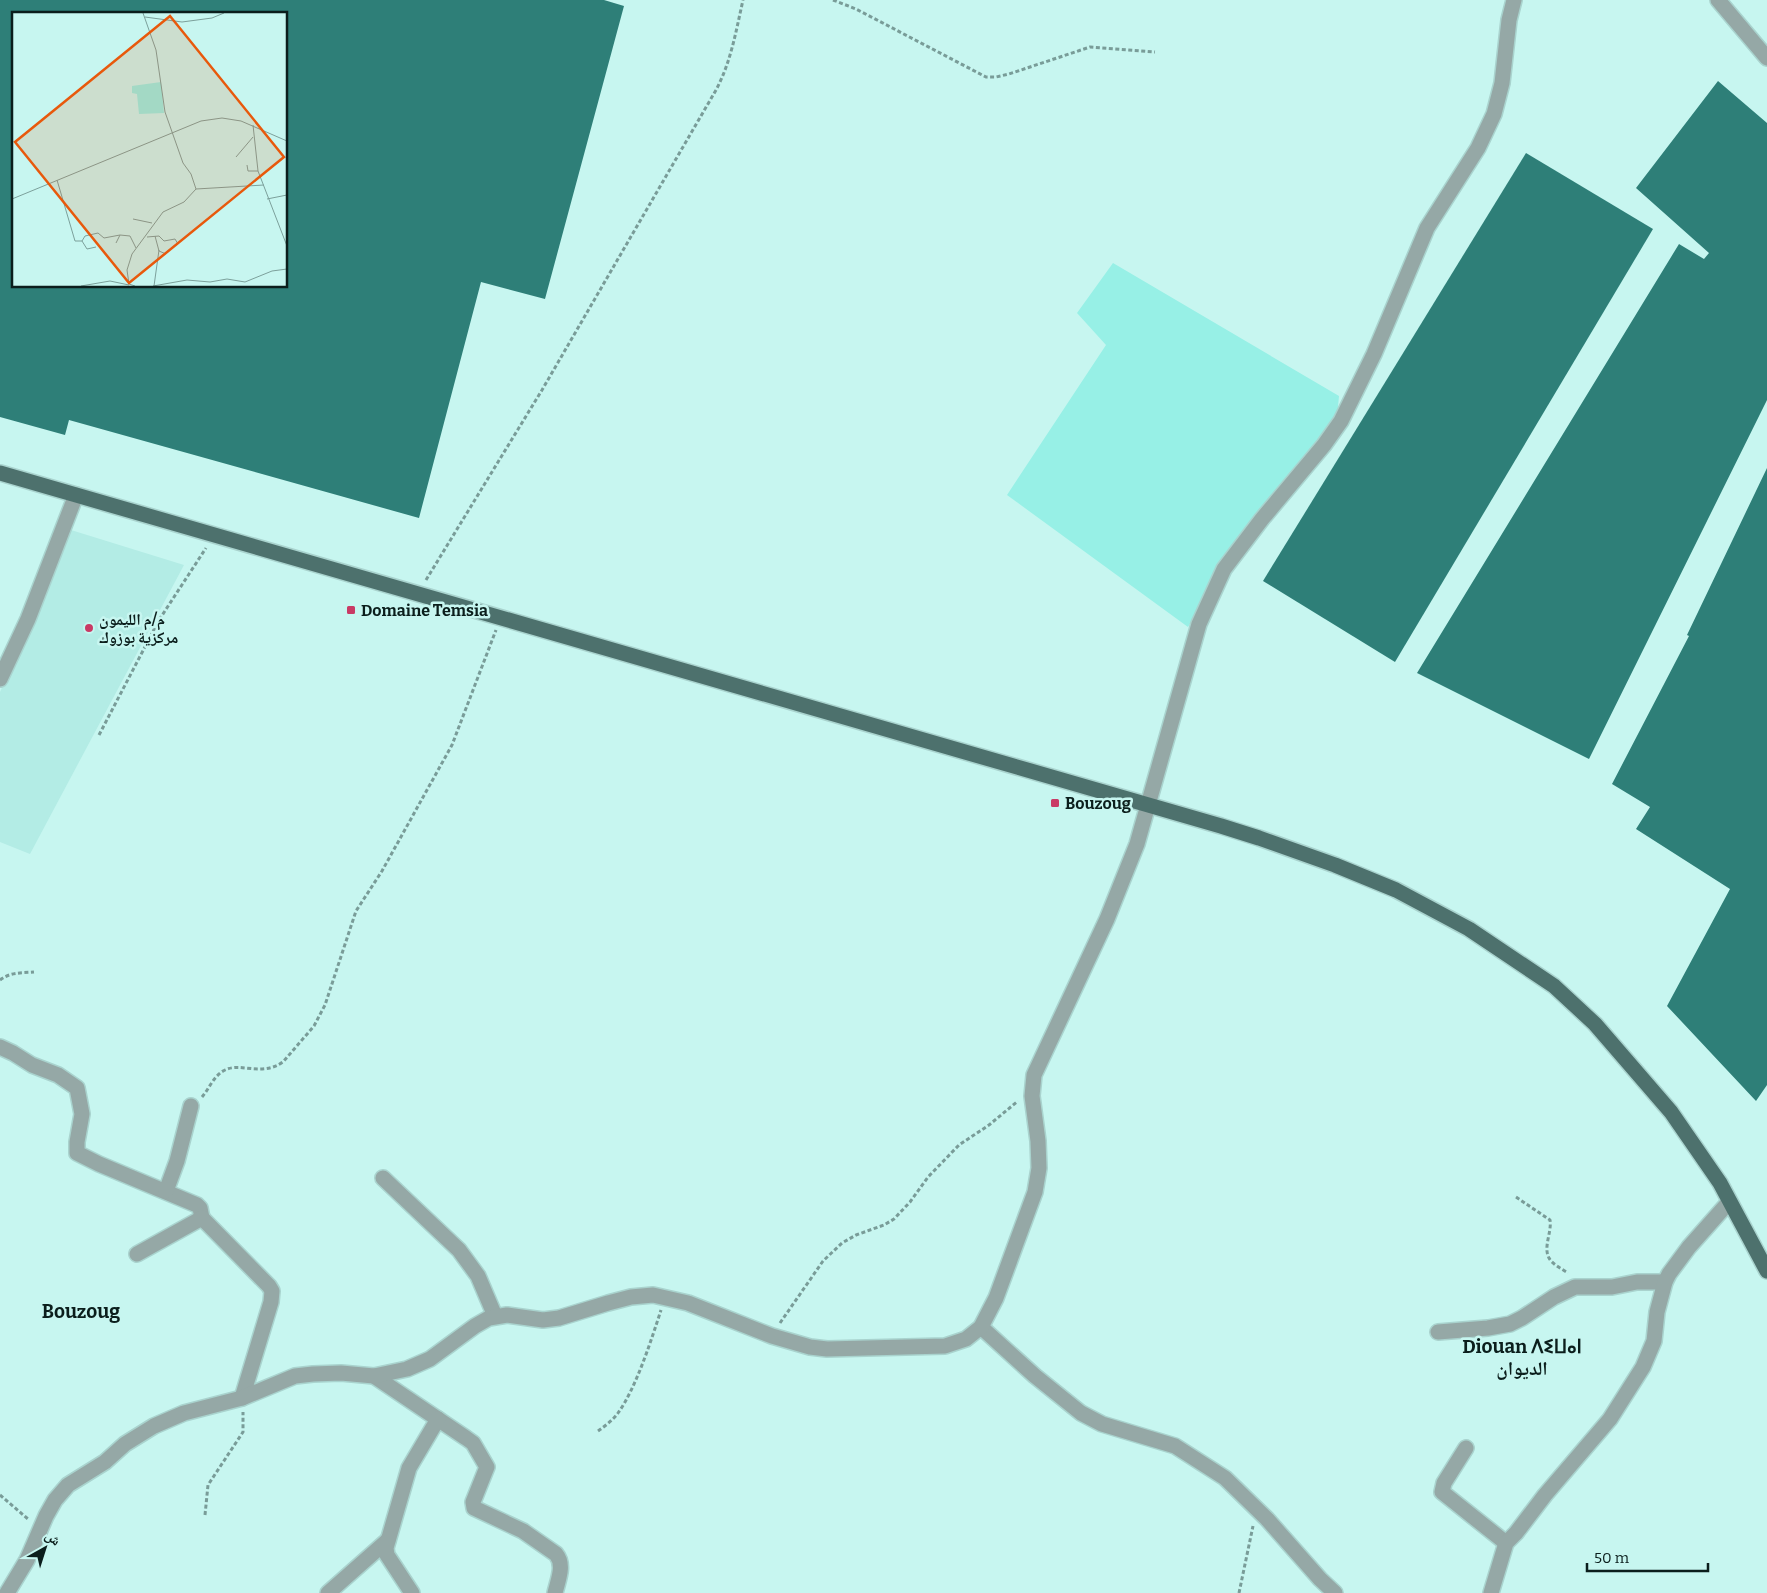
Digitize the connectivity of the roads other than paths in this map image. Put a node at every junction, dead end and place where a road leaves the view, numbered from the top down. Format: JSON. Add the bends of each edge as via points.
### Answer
{"nodes":[{"id":1,"x":1514,"y":0,"type":"edge"},
{"id":2,"x":1718,"y":0,"type":"edge"},
{"id":3,"x":1767,"y":58,"type":"edge"},
{"id":4,"x":0,"y":473,"type":"edge"},
{"id":5,"x":76,"y":495,"type":"junction"},
{"id":6,"x":0,"y":679,"type":"edge"},
{"id":7,"x":1147,"y":805,"type":"junction"},
{"id":8,"x":0,"y":1047,"type":"edge"},
{"id":9,"x":191,"y":1106,"type":"road end"},
{"id":10,"x":383,"y":1178,"type":"dead end"},
{"id":11,"x":166,"y":1191,"type":"junction"},
{"id":12,"x":1728,"y":1202,"type":"junction"},
{"id":13,"x":202,"y":1218,"type":"junction"},
{"id":14,"x":137,"y":1254,"type":"dead end"},
{"id":15,"x":1767,"y":1271,"type":"edge"},
{"id":16,"x":1665,"y":1282,"type":"junction"},
{"id":17,"x":495,"y":1316,"type":"junction"},
{"id":18,"x":981,"y":1327,"type":"junction"},
{"id":19,"x":1438,"y":1332,"type":"dead end"},
{"id":20,"x":374,"y":1376,"type":"junction"},
{"id":21,"x":242,"y":1398,"type":"junction"},
{"id":22,"x":438,"y":1419,"type":"junction"},
{"id":23,"x":1466,"y":1448,"type":"dead end"},
{"id":24,"x":388,"y":1540,"type":"junction"},
{"id":25,"x":1506,"y":1543,"type":"junction"},
{"id":26,"x":7,"y":1593,"type":"edge"},
{"id":27,"x":328,"y":1593,"type":"edge"},
{"id":28,"x":412,"y":1593,"type":"edge"},
{"id":29,"x":555,"y":1593,"type":"edge"},
{"id":30,"x":1335,"y":1593,"type":"edge"},
{"id":31,"x":1491,"y":1593,"type":"edge"}],
"edges":[{"from":1,"to":7,"type":"street","via":[[1502,83],[1494,114],[1478,148],[1427,228],[1374,354],[1341,421],[1224,569],[1199,624]]},
{"from":2,"to":3,"type":"street"},
{"from":4,"to":5,"type":"main road"},
{"from":5,"to":6,"type":"street","via":[[28,619]]},
{"from":5,"to":7,"type":"main road"},
{"from":7,"to":12,"type":"main road","via":[[1259,838],[1396,890],[1469,929],[1554,986],[1595,1024],[1671,1112],[1720,1184]]},
{"from":7,"to":18,"type":"street","via":[[1137,844],[1110,911],[1034,1075],[1032,1091],[1039,1168],[1034,1192],[996,1298]]},
{"from":8,"to":11,"type":"street","via":[[32,1066],[58,1075],[77,1088],[82,1114],[78,1153]]},
{"from":9,"to":11,"type":"street"},
{"from":10,"to":17,"type":"street","via":[[459,1250],[478,1276]]},
{"from":11,"to":13,"type":"street","via":[[197,1205]]},
{"from":12,"to":15,"type":"main road"},
{"from":12,"to":16,"type":"street","via":[[1676,1263]]},
{"from":13,"to":14,"type":"street"},
{"from":13,"to":21,"type":"street","via":[[272,1291]]},
{"from":16,"to":19,"type":"street","via":[[1574,1287],[1510,1324]]},
{"from":16,"to":25,"type":"street","via":[[1654,1341],[1630,1390]]},
{"from":17,"to":18,"type":"street","via":[[543,1320],[560,1318],[631,1297],[653,1295],[688,1303],[772,1336],[827,1349],[945,1346],[966,1338]]},
{"from":17,"to":20,"type":"street","via":[[475,1326],[430,1359],[407,1369]]},
{"from":18,"to":30,"type":"street","via":[[1081,1413],[1102,1424],[1174,1446],[1225,1478]]},
{"from":20,"to":21,"type":"street","via":[[332,1373],[295,1376]]},
{"from":20,"to":22,"type":"street"},
{"from":21,"to":26,"type":"street","via":[[184,1413],[154,1426],[68,1485],[55,1500],[27,1560]]},
{"from":22,"to":24,"type":"street","via":[[409,1468]]},
{"from":22,"to":29,"type":"street","via":[[473,1443],[487,1466],[473,1502],[474,1508],[523,1531],[560,1559]]},
{"from":23,"to":25,"type":"street","via":[[1444,1483],[1442,1492]]},
{"from":24,"to":27,"type":"street"},
{"from":24,"to":28,"type":"street","via":[[387,1554]]},
{"from":25,"to":31,"type":"street"}]}
